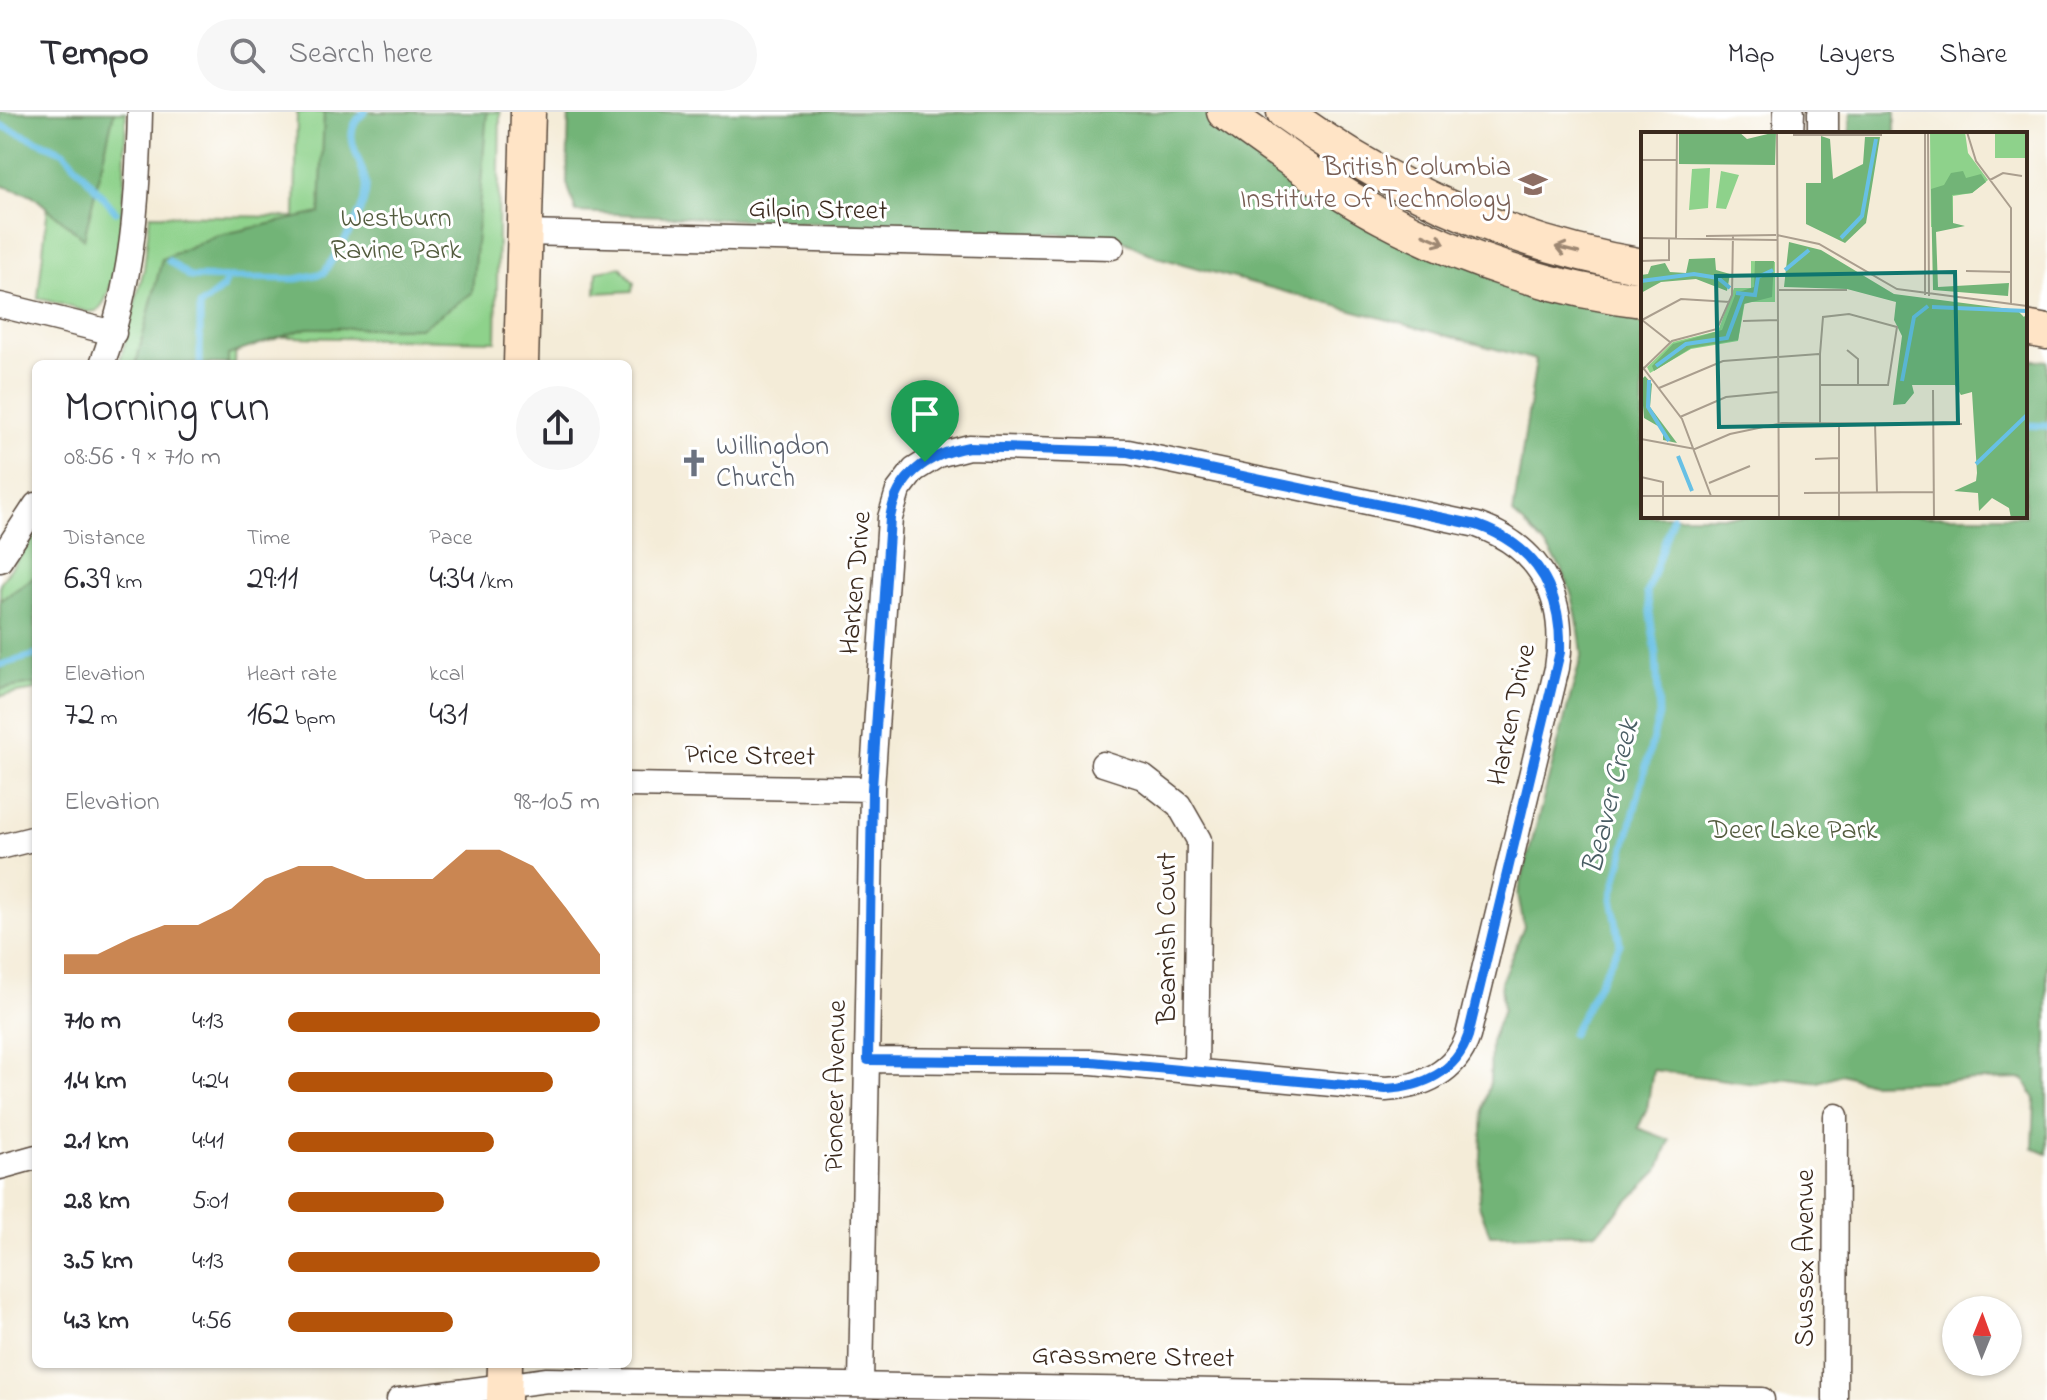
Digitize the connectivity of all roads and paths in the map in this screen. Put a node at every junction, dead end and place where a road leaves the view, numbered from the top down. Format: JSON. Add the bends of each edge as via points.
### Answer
{"nodes":[{"id":1,"x":140,"y":112,"type":"edge"},
{"id":2,"x":528,"y":112,"type":"edge"},
{"id":3,"x":1224,"y":112,"type":"edge"},
{"id":4,"x":1284,"y":112,"type":"edge"},
{"id":5,"x":1789,"y":112,"type":"edge"},
{"id":6,"x":1788,"y":132,"type":"edge"},
{"id":7,"x":523,"y":233,"type":"junction"},
{"id":8,"x":1112,"y":247,"type":"dead end"},
{"id":9,"x":1641,"y":266,"type":"edge"},
{"id":10,"x":1641,"y":300,"type":"edge"},
{"id":11,"x":0,"y":305,"type":"edge"},
{"id":12,"x":2027,"y":328,"type":"edge"},
{"id":13,"x":2047,"y":332,"type":"edge"},
{"id":14,"x":114,"y":333,"type":"junction"},
{"id":15,"x":104,"y":360,"type":"edge"},
{"id":16,"x":521,"y":360,"type":"edge"},
{"id":17,"x":32,"y":511,"type":"edge"},
{"id":18,"x":0,"y":560,"type":"edge"},
{"id":19,"x":1103,"y":764,"type":"dead end"},
{"id":20,"x":632,"y":785,"type":"edge"},
{"id":21,"x":872,"y":789,"type":"junction"},
{"id":22,"x":32,"y":839,"type":"edge"},
{"id":23,"x":0,"y":847,"type":"edge"},
{"id":24,"x":868,"y":1060,"type":"junction"},
{"id":25,"x":1196,"y":1070,"type":"junction"},
{"id":26,"x":1836,"y":1116,"type":"dead end"},
{"id":27,"x":32,"y":1158,"type":"edge"},
{"id":28,"x":0,"y":1167,"type":"edge"},
{"id":29,"x":505,"y":1383,"type":"edge"},
{"id":30,"x":861,"y":1383,"type":"junction"},
{"id":31,"x":1028,"y":1394,"type":"edge"},
{"id":32,"x":1339,"y":1396,"type":"edge"},
{"id":33,"x":399,"y":1400,"type":"edge"},
{"id":34,"x":1762,"y":1400,"type":"edge"},
{"id":35,"x":1835,"y":1400,"type":"edge"}],
"edges":[{"from":1,"to":14,"type":"street","via":[[136,217]]},
{"from":2,"to":7,"type":"main road"},
{"from":3,"to":10,"type":"main road","one_way":true,"via":[[1382,217],[1550,284]]},
{"from":9,"to":4,"type":"main road","one_way":true,"via":[[1547,245],[1429,201]]},
{"from":5,"to":6,"type":"street"},
{"from":7,"to":8,"type":"street","name":"Gilpin Street"},
{"from":7,"to":16,"type":"main road"},
{"from":11,"to":14,"type":"street"},
{"from":12,"to":13,"type":"main road"},
{"from":14,"to":15,"type":"street"},
{"from":17,"to":18,"type":"street"},
{"from":19,"to":25,"type":"street","name":"Beamish Court","via":[[1143,777],[1179,805],[1199,840]]},
{"from":20,"to":21,"type":"street","name":"Price Street"},
{"from":21,"to":24,"type":"street","name":"Pioneer Avenue"},
{"from":21,"to":25,"type":"street","name":"Harken Drive","via":[[892,504],[905,480],[938,455],[969,447],[1128,452],[1477,525],[1519,545],[1553,595],[1560,652],[1459,1058],[1442,1073],[1401,1088]]},
{"from":22,"to":23,"type":"street"},
{"from":24,"to":25,"type":"street","name":"Harken Drive","via":[[1092,1062]]},
{"from":24,"to":30,"type":"street","name":"Pioneer Avenue"},
{"from":26,"to":35,"type":"street","name":"Sussex Avenue"},
{"from":27,"to":28,"type":"street"},
{"from":29,"to":30,"type":"street","name":"Grassmere Street"},
{"from":29,"to":33,"type":"street","name":"Grassmere Street"},
{"from":30,"to":31,"type":"street","name":"Grassmere Street"},
{"from":31,"to":32,"type":"street","name":"Grassmere Street"},
{"from":32,"to":34,"type":"street","name":"Grassmere Street"}]}
